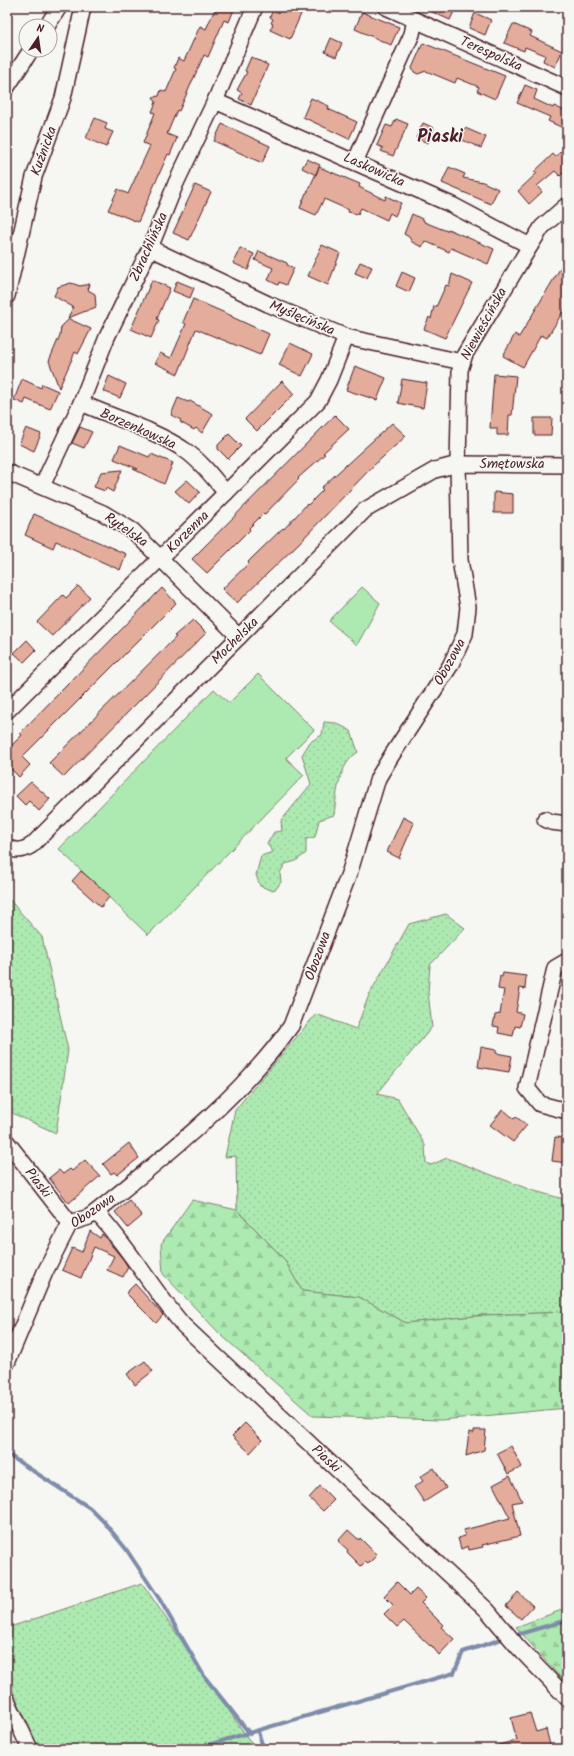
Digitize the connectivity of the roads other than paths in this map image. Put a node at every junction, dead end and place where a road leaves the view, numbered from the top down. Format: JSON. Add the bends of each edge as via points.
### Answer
{"nodes":[{"id":1,"x":59,"y":7,"type":"edge"},
{"id":2,"x":83,"y":7,"type":"edge"},
{"id":3,"x":255,"y":7,"type":"edge"},
{"id":4,"x":386,"y":7,"type":"edge"},
{"id":5,"x":51,"y":18,"type":"edge"},
{"id":6,"x":415,"y":20,"type":"junction"},
{"id":7,"x":26,"y":58,"type":"edge"},
{"id":8,"x":7,"y":87,"type":"edge"},
{"id":9,"x":567,"y":88,"type":"edge"},
{"id":10,"x":215,"y":101,"type":"junction"},
{"id":11,"x":355,"y":162,"type":"junction"},
{"id":12,"x":567,"y":206,"type":"edge"},
{"id":13,"x":530,"y":246,"type":"junction"},
{"id":14,"x":150,"y":248,"type":"junction"},
{"id":15,"x":7,"y":296,"type":"edge"},
{"id":16,"x":346,"y":337,"type":"junction"},
{"id":17,"x":462,"y":362,"type":"junction"},
{"id":18,"x":81,"y":403,"type":"junction"},
{"id":19,"x":458,"y":464,"type":"junction"},
{"id":20,"x":567,"y":464,"type":"edge"},
{"id":21,"x":7,"y":472,"type":"edge"},
{"id":22,"x":42,"y":486,"type":"junction"},
{"id":23,"x":226,"y":493,"type":"junction"},
{"id":24,"x":162,"y":558,"type":"junction"},
{"id":25,"x":239,"y":637,"type":"junction"},
{"id":26,"x":7,"y":712,"type":"edge"},
{"id":27,"x":544,"y":819,"type":"dead end"},
{"id":28,"x":567,"y":824,"type":"edge"},
{"id":29,"x":7,"y":846,"type":"edge"},
{"id":30,"x":567,"y":961,"type":"edge"},
{"id":31,"x":567,"y":1111,"type":"edge"},
{"id":32,"x":7,"y":1142,"type":"edge"},
{"id":33,"x":96,"y":1212,"type":"junction"},
{"id":34,"x":70,"y":1223,"type":"junction"},
{"id":35,"x":7,"y":1363,"type":"edge"},
{"id":36,"x":567,"y":1698,"type":"edge"},
{"id":37,"x":7,"y":1700,"type":"edge"},
{"id":38,"x":30,"y":1749,"type":"edge"}],
"edges":[{"from":1,"to":5,"type":"street"},
{"from":2,"to":15,"type":"street","name":"Kuźnicka","via":[[63,98],[34,177]]},
{"from":3,"to":10,"type":"street","name":"Zbrachlińska"},
{"from":4,"to":6,"type":"street","name":"Terespolska"},
{"from":6,"to":9,"type":"street","name":"Terespolska"},
{"from":6,"to":11,"type":"street","via":[[412,34]]},
{"from":7,"to":8,"type":"street"},
{"from":10,"to":11,"type":"street","name":"Laskowicka"},
{"from":10,"to":14,"type":"street","name":"Zbrachlińska","via":[[176,183]]},
{"from":11,"to":13,"type":"street","name":"Laskowicka","via":[[452,205]]},
{"from":12,"to":13,"type":"street","name":"Niewieścińska","via":[[542,227]]},
{"from":13,"to":17,"type":"street","name":"Niewieścińska"},
{"from":14,"to":16,"type":"street","name":"Myślęcińska","via":[[268,304]]},
{"from":14,"to":18,"type":"street","name":"Zbrachlińska","via":[[107,338]]},
{"from":16,"to":17,"type":"street","name":"Myślęcińska"},
{"from":16,"to":23,"type":"street","name":"Korzenna","via":[[318,401]]},
{"from":17,"to":19,"type":"street","name":"Niewieścińska"},
{"from":18,"to":22,"type":"street","name":"Zbrachlińska"},
{"from":18,"to":23,"type":"street","name":"Borzenkowska","via":[[169,441],[187,452]]},
{"from":19,"to":20,"type":"street","name":"Smętowska"},
{"from":19,"to":25,"type":"street","name":"Mochelska","via":[[435,470],[365,510]]},
{"from":19,"to":33,"type":"street","name":"Obozowa","via":[[460,560],[468,607],[465,634],[450,666],[378,778],[350,871],[291,1026],[278,1045],[239,1089]]},
{"from":21,"to":22,"type":"street","name":"Rytelska"},
{"from":22,"to":24,"type":"street","name":"Rytelska","via":[[120,522]]},
{"from":23,"to":24,"type":"street","name":"Korzenna"},
{"from":24,"to":25,"type":"street","name":"Rytelska"},
{"from":24,"to":26,"type":"street","name":"Korzenna"},
{"from":25,"to":29,"type":"street","name":"Mochelska","via":[[32,845],[17,851]]},
{"from":27,"to":28,"type":"street"},
{"from":30,"to":31,"type":"street","via":[[555,968],[527,1088],[540,1104]]},
{"from":32,"to":34,"type":"street","name":"Piaski"},
{"from":33,"to":34,"type":"street","name":"Obozowa"},
{"from":33,"to":36,"type":"street","name":"Piaski","via":[[183,1325],[487,1610]]},
{"from":34,"to":35,"type":"street","name":"Obozowa","via":[[45,1272]]},
{"from":37,"to":38,"type":"street"}]}
